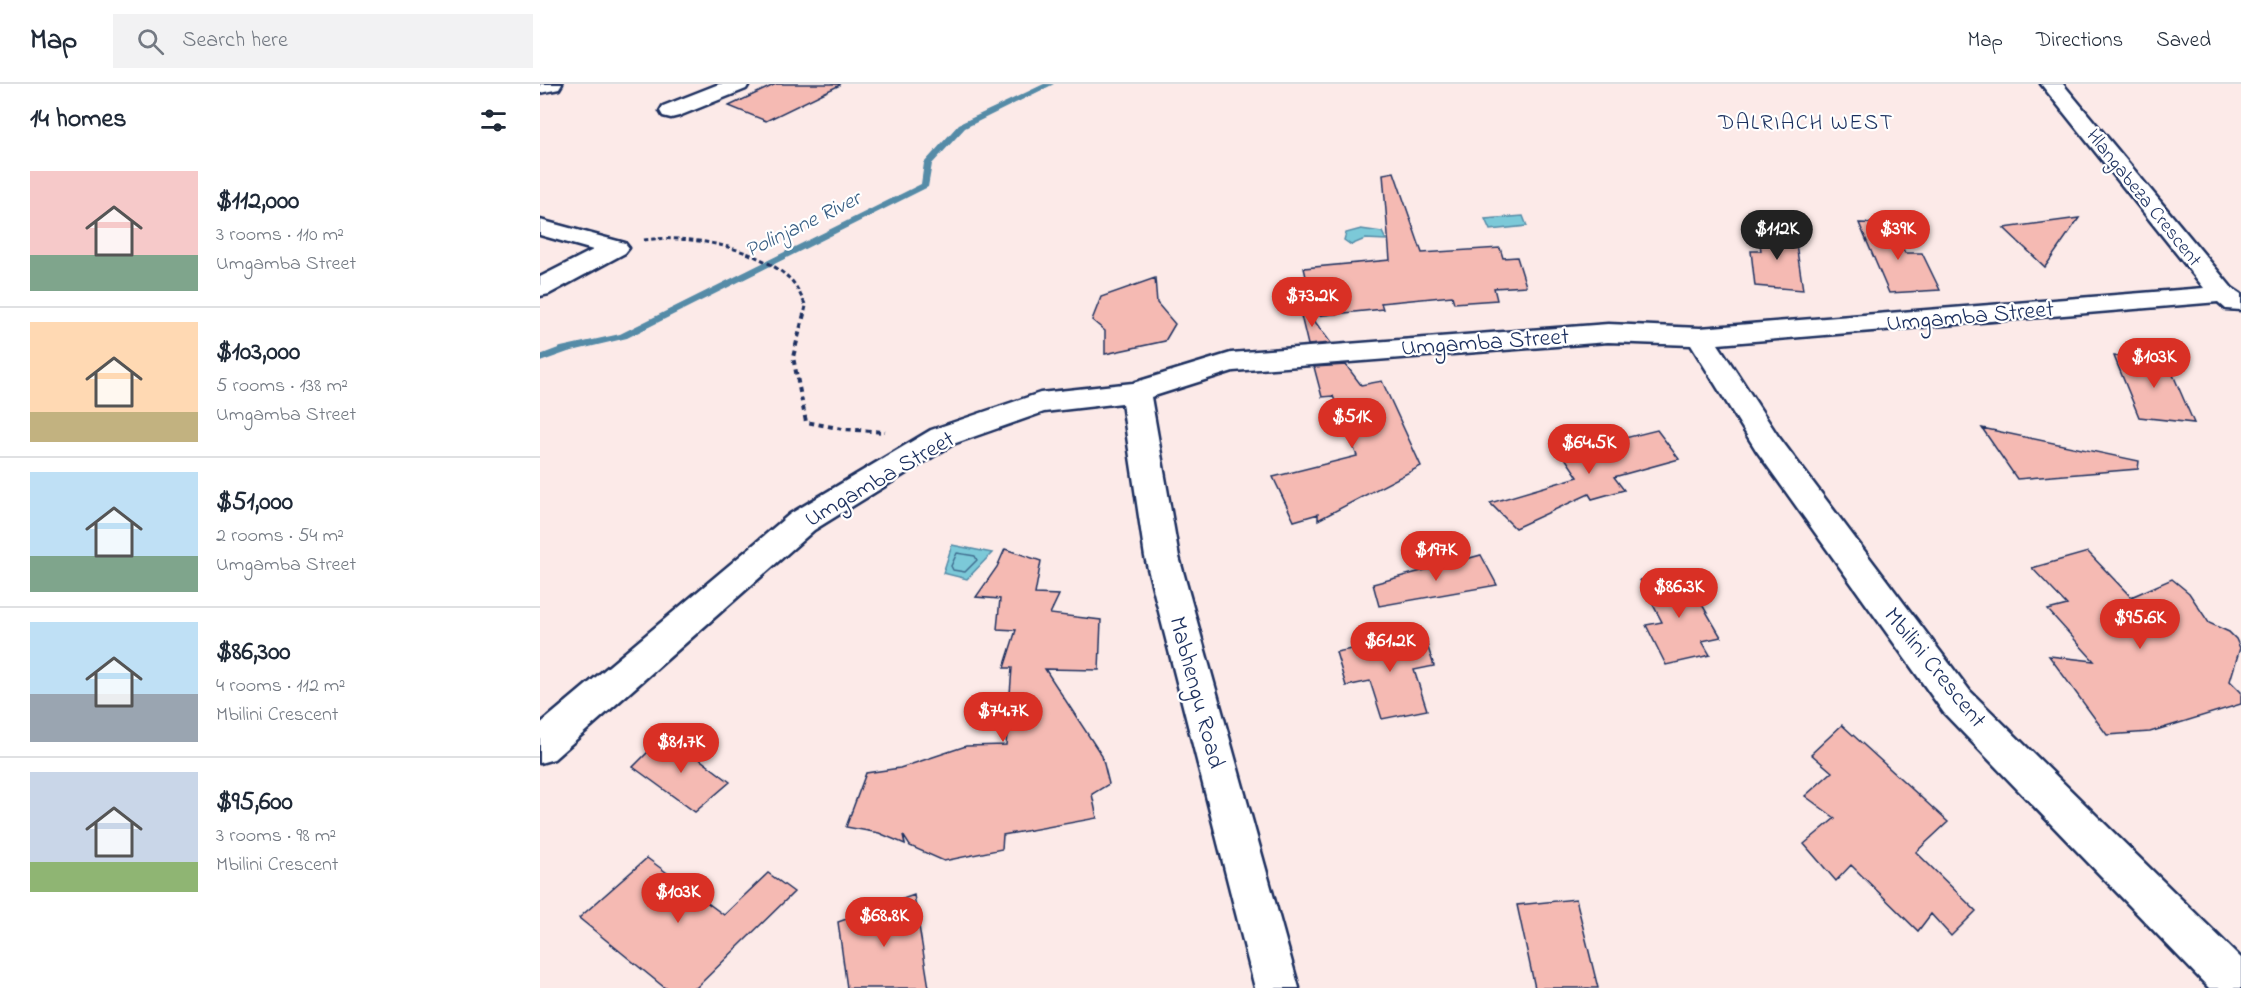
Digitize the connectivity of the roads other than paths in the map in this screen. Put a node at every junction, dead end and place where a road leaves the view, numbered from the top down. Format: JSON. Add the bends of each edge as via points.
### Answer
{"nodes":[{"id":1,"x":551,"y":84,"type":"edge"},
{"id":2,"x":738,"y":84,"type":"edge"},
{"id":3,"x":2052,"y":84,"type":"edge"},
{"id":4,"x":540,"y":87,"type":"edge"},
{"id":5,"x":671,"y":111,"type":"dead end"},
{"id":6,"x":540,"y":227,"type":"edge"},
{"id":7,"x":540,"y":288,"type":"edge"},
{"id":8,"x":2232,"y":300,"type":"edge"},
{"id":9,"x":1700,"y":337,"type":"junction"},
{"id":10,"x":1135,"y":392,"type":"junction"},
{"id":11,"x":540,"y":747,"type":"edge"},
{"id":12,"x":1277,"y":988,"type":"edge"},
{"id":13,"x":2240,"y":988,"type":"edge"}],
"edges":[{"from":1,"to":4,"type":"street"},
{"from":2,"to":5,"type":"street"},
{"from":3,"to":8,"type":"street","name":"Hlangabeza Crescent"},
{"from":6,"to":7,"type":"street","via":[[616,248]]},
{"from":8,"to":9,"type":"street","name":"Umgamba Street"},
{"from":9,"to":10,"type":"street","name":"Umgamba Street","via":[[1608,333],[1231,362]]},
{"from":9,"to":13,"type":"street","name":"Mbilini Crescent","via":[[1767,443],[1957,702]]},
{"from":10,"to":11,"type":"street","name":"Umgamba Street","via":[[1040,403],[942,437],[802,522]]},
{"from":10,"to":12,"type":"street","name":"Mabhengu Road","via":[[1162,557]]}]}
